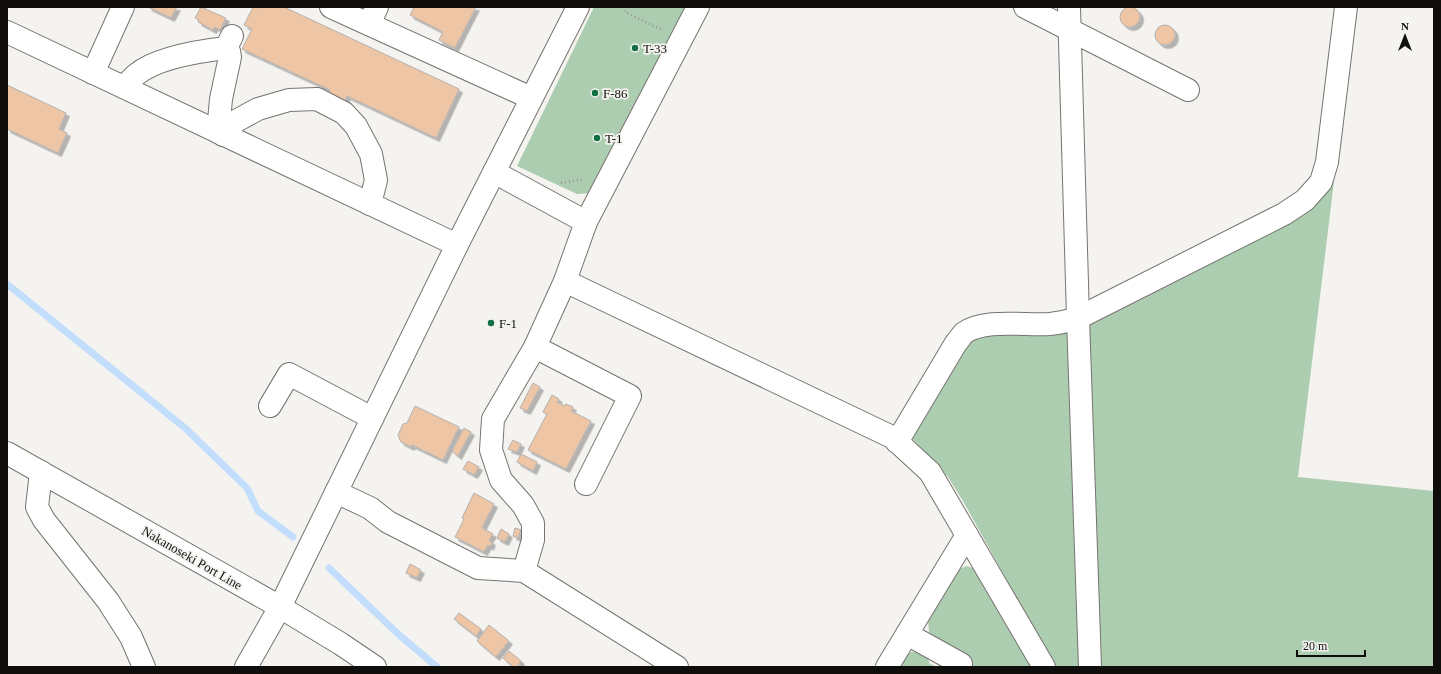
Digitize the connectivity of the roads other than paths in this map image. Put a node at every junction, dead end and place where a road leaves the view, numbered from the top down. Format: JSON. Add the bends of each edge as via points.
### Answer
{"nodes":[{"id":1,"x":123,"y":7,"type":"edge"},
{"id":2,"x":331,"y":7,"type":"edge"},
{"id":3,"x":578,"y":7,"type":"edge"},
{"id":4,"x":698,"y":7,"type":"edge"},
{"id":5,"x":1025,"y":7,"type":"edge"},
{"id":6,"x":1069,"y":7,"type":"edge"},
{"id":7,"x":1346,"y":7,"type":"edge"},
{"id":8,"x":373,"y":16,"type":"edge"},
{"id":9,"x":1070,"y":30,"type":"junction"},
{"id":10,"x":7,"y":32,"type":"edge"},
{"id":11,"x":93,"y":73,"type":"junction"},
{"id":12,"x":124,"y":87,"type":"junction"},
{"id":13,"x":1188,"y":90,"type":"dead end"},
{"id":14,"x":531,"y":98,"type":"junction"},
{"id":15,"x":221,"y":133,"type":"junction"},
{"id":16,"x":494,"y":172,"type":"junction"},
{"id":17,"x":370,"y":204,"type":"junction"},
{"id":18,"x":586,"y":222,"type":"junction"},
{"id":19,"x":457,"y":245,"type":"junction"},
{"id":20,"x":565,"y":281,"type":"junction"},
{"id":21,"x":1078,"y":318,"type":"junction"},
{"id":22,"x":535,"y":347,"type":"junction"},
{"id":23,"x":280,"y":398,"type":"dead end"},
{"id":24,"x":372,"y":418,"type":"junction"},
{"id":25,"x":897,"y":442,"type":"junction"},
{"id":26,"x":7,"y":453,"type":"edge"},
{"id":27,"x":41,"y":472,"type":"junction"},
{"id":28,"x":586,"y":484,"type":"dead end"},
{"id":29,"x":336,"y":492,"type":"junction"},
{"id":30,"x":967,"y":535,"type":"junction"},
{"id":31,"x":524,"y":571,"type":"junction"},
{"id":32,"x":280,"y":607,"type":"junction"},
{"id":33,"x":907,"y":634,"type":"junction"},
{"id":34,"x":961,"y":664,"type":"dead end"},
{"id":35,"x":144,"y":667,"type":"edge"},
{"id":36,"x":246,"y":667,"type":"edge"},
{"id":37,"x":375,"y":667,"type":"edge"},
{"id":38,"x":677,"y":667,"type":"edge"},
{"id":39,"x":887,"y":667,"type":"edge"},
{"id":40,"x":1044,"y":667,"type":"edge"},
{"id":41,"x":1090,"y":667,"type":"edge"}],
"edges":[{"from":1,"to":11,"type":"main road"},
{"from":2,"to":8,"type":"main road"},
{"from":3,"to":14,"type":"main road"},
{"from":4,"to":18,"type":"main road"},
{"from":5,"to":9,"type":"main road"},
{"from":6,"to":9,"type":"main road"},
{"from":7,"to":21,"type":"main road","via":[[1327,162],[1321,182],[1305,200],[1284,214]]},
{"from":8,"to":14,"type":"main road"},
{"from":9,"to":13,"type":"main road"},
{"from":9,"to":21,"type":"main road"},
{"from":10,"to":11,"type":"main road"},
{"from":11,"to":12,"type":"main road"},
{"from":12,"to":15,"type":"main road"},
{"from":12,"to":15,"type":"main road","via":[[136,74],[147,68],[229,42],[230,57],[221,99]]},
{"from":14,"to":16,"type":"main road"},
{"from":15,"to":17,"type":"main road"},
{"from":15,"to":17,"type":"main road","via":[[236,121],[258,110],[289,100],[317,99],[344,113],[356,126],[371,154],[376,180]]},
{"from":16,"to":18,"type":"main road"},
{"from":16,"to":19,"type":"main road"},
{"from":17,"to":19,"type":"main road"},
{"from":18,"to":20,"type":"main road"},
{"from":19,"to":24,"type":"main road"},
{"from":20,"to":22,"type":"main road"},
{"from":20,"to":25,"type":"main road","via":[[892,437]]},
{"from":21,"to":25,"type":"main road","via":[[1051,324],[992,324],[964,334],[956,343]]},
{"from":21,"to":41,"type":"main road"},
{"from":22,"to":28,"type":"main road","via":[[630,396]]},
{"from":22,"to":31,"type":"main road","via":[[493,419],[491,450],[501,480],[523,505],[533,523],[533,540]]},
{"from":23,"to":24,"type":"main road","via":[[289,374]]},
{"from":24,"to":29,"type":"main road"},
{"from":25,"to":30,"type":"main road","via":[[930,472]]},
{"from":26,"to":27,"type":"main road","name":"Nakanoseki Port Line"},
{"from":27,"to":32,"type":"main road","name":"Nakanoseki Port Line"},
{"from":27,"to":35,"type":"main road","via":[[38,507],[44,520],[108,601],[131,637]]},
{"from":29,"to":31,"type":"main road","via":[[370,508],[395,526],[478,568]]},
{"from":29,"to":32,"type":"main road"},
{"from":30,"to":33,"type":"main road"},
{"from":30,"to":40,"type":"main road"},
{"from":31,"to":38,"type":"main road"},
{"from":32,"to":36,"type":"main road"},
{"from":32,"to":37,"type":"main road","name":"Nakanoseki Port Line"},
{"from":33,"to":34,"type":"main road"},
{"from":33,"to":39,"type":"main road"}]}
